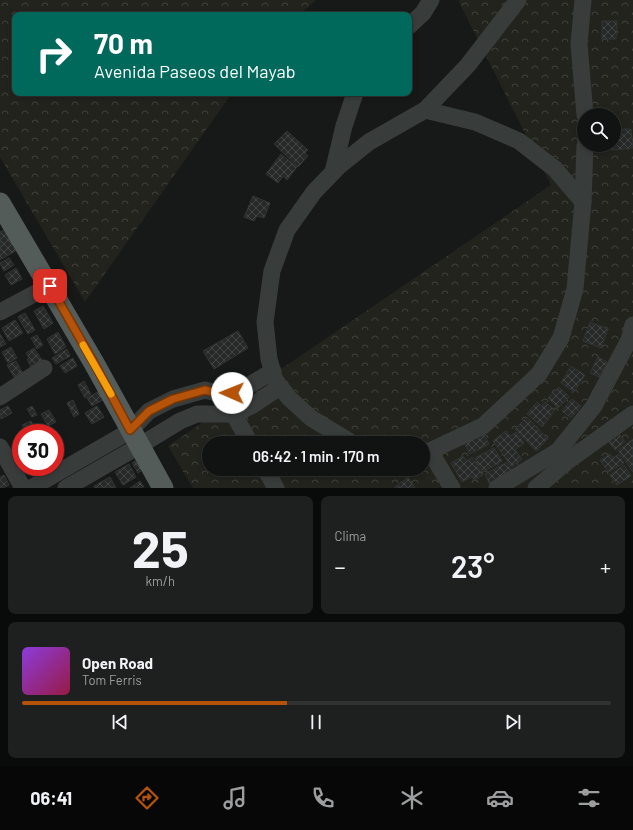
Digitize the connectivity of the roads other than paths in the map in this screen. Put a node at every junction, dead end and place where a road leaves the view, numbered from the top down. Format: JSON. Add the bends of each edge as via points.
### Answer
{"nodes":[{"id":1,"x":431,"y":0,"type":"edge"},
{"id":2,"x":518,"y":0,"type":"edge"},
{"id":3,"x":583,"y":0,"type":"edge"},
{"id":4,"x":412,"y":23,"type":"edge"},
{"id":5,"x":354,"y":96,"type":"edge"},
{"id":6,"x":584,"y":108,"type":"edge"},
{"id":7,"x":425,"y":110,"type":"junction"},
{"id":8,"x":585,"y":152,"type":"edge"},
{"id":9,"x":333,"y":172,"type":"junction"},
{"id":10,"x":583,"y":202,"type":"junction"},
{"id":11,"x":3,"y":213,"type":"edge"},
{"id":12,"x":50,"y":286,"type":"junction"},
{"id":13,"x":0,"y":312,"type":"edge"},
{"id":14,"x":633,"y":325,"type":"edge"},
{"id":15,"x":44,"y":368,"type":"dead end"},
{"id":16,"x":272,"y":371,"type":"junction"},
{"id":17,"x":280,"y":386,"type":"junction"},
{"id":18,"x":224,"y":395,"type":"junction"},
{"id":19,"x":0,"y":397,"type":"edge"},
{"id":20,"x":234,"y":414,"type":"junction"},
{"id":21,"x":633,"y":414,"type":"edge"},
{"id":22,"x":246,"y":436,"type":"edge"},
{"id":23,"x":341,"y":436,"type":"edge"},
{"id":24,"x":135,"y":438,"type":"junction"},
{"id":25,"x":0,"y":447,"type":"edge"},
{"id":26,"x":430,"y":449,"type":"edge"},
{"id":27,"x":430,"y":457,"type":"edge"},
{"id":28,"x":269,"y":476,"type":"edge"},
{"id":29,"x":70,"y":487,"type":"edge"},
{"id":30,"x":23,"y":488,"type":"edge"},
{"id":31,"x":31,"y":488,"type":"edge"},
{"id":32,"x":163,"y":488,"type":"edge"},
{"id":33,"x":276,"y":488,"type":"edge"},
{"id":34,"x":452,"y":488,"type":"edge"},
{"id":35,"x":497,"y":488,"type":"edge"},
{"id":36,"x":536,"y":488,"type":"edge"}],
"edges":[{"from":1,"to":4,"type":"street","via":[[423,13]]},
{"from":2,"to":7,"type":"street","via":[[468,65]]},
{"from":3,"to":6,"type":"street","via":[[579,44]]},
{"from":5,"to":9,"type":"street"},
{"from":7,"to":9,"type":"street","via":[[369,142]]},
{"from":7,"to":10,"type":"street","via":[[475,122],[519,141],[555,169]]},
{"from":8,"to":10,"type":"street"},
{"from":9,"to":16,"type":"street","via":[[314,192],[287,230],[272,271],[266,322]]},
{"from":10,"to":26,"type":"street","via":[[575,289],[560,338],[539,374],[483,426]]},
{"from":11,"to":12,"type":"main road"},
{"from":12,"to":13,"type":"street"},
{"from":12,"to":24,"type":"main road"},
{"from":14,"to":35,"type":"street","via":[[629,340],[594,406],[558,451]]},
{"from":15,"to":19,"type":"street"},
{"from":16,"to":17,"type":"street"},
{"from":16,"to":18,"type":"street","via":[[241,390]]},
{"from":17,"to":20,"type":"street","via":[[253,405]]},
{"from":17,"to":23,"type":"street","via":[[311,418]]},
{"from":18,"to":20,"type":"street"},
{"from":18,"to":24,"type":"street","via":[[205,390],[173,399],[149,411]]},
{"from":20,"to":22,"type":"street"},
{"from":20,"to":24,"type":"street","via":[[197,414]]},
{"from":21,"to":36,"type":"street","via":[[569,460]]},
{"from":24,"to":29,"type":"street"},
{"from":24,"to":31,"type":"street"},
{"from":24,"to":32,"type":"main road"},
{"from":25,"to":30,"type":"street"},
{"from":27,"to":34,"type":"street"},
{"from":28,"to":33,"type":"street"}]}
